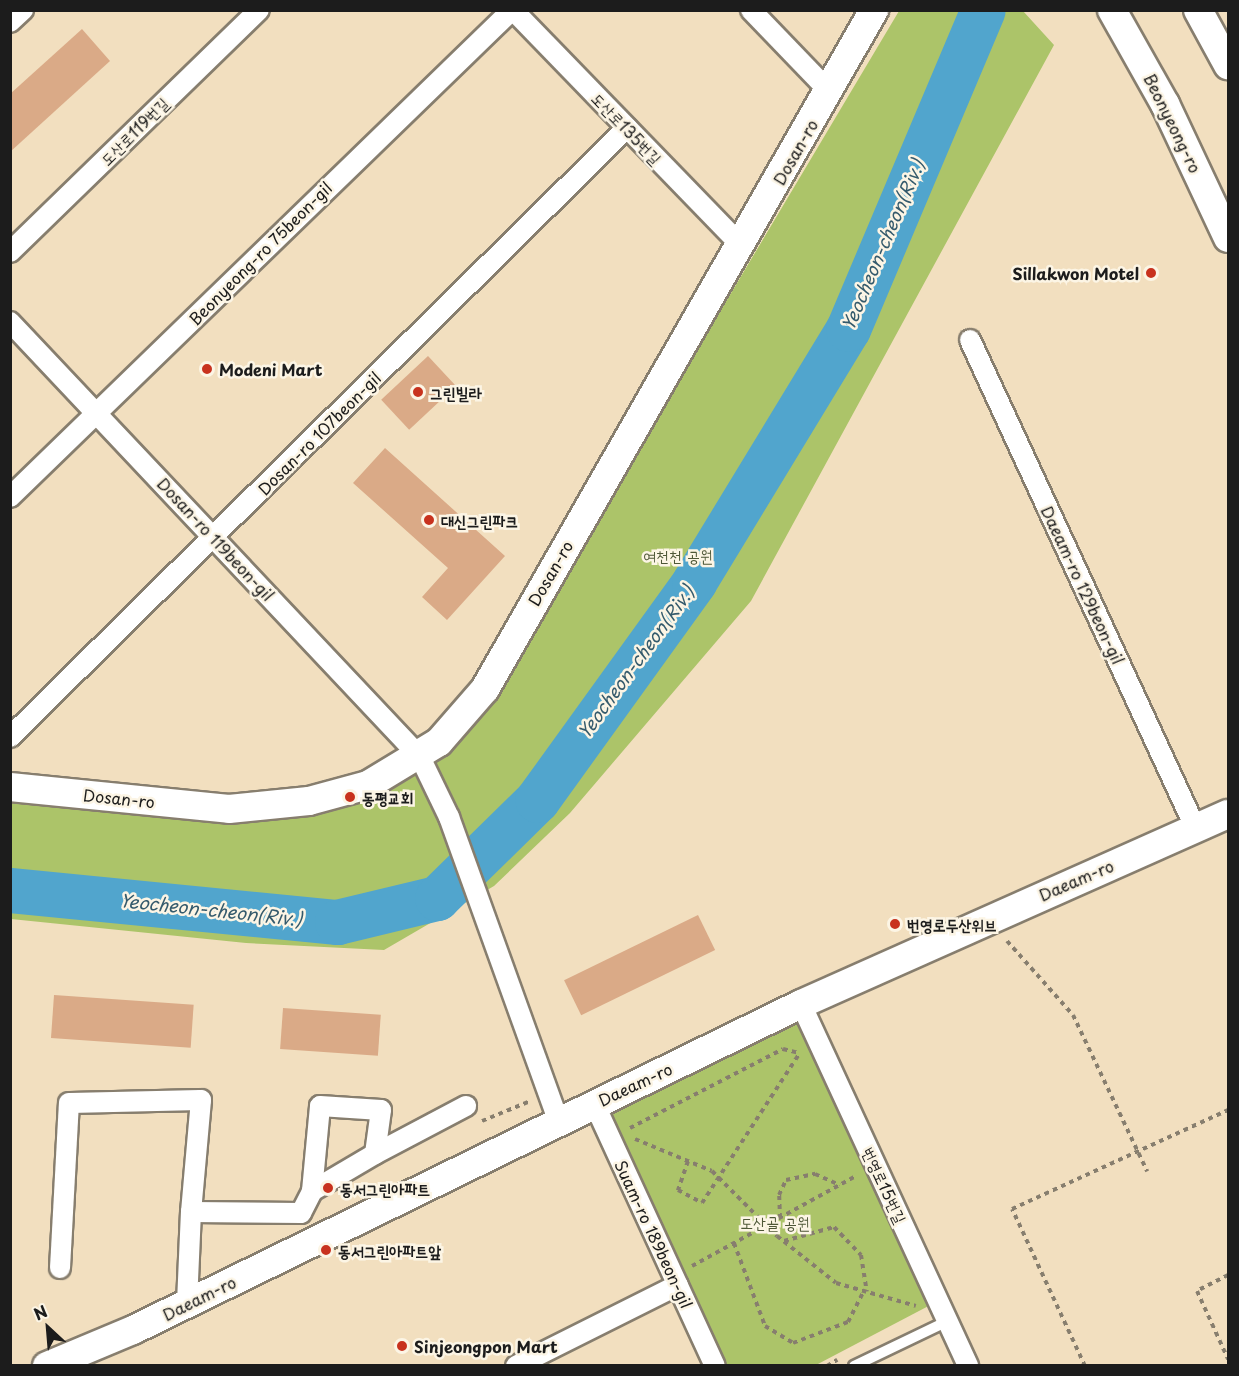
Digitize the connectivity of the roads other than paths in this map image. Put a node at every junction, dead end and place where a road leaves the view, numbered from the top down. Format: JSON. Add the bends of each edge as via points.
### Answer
{"nodes":[{"id":1,"x":23,"y":10,"type":"edge"},
{"id":2,"x":259,"y":10,"type":"edge"},
{"id":3,"x":512,"y":10,"type":"edge"},
{"id":4,"x":751,"y":10,"type":"edge"},
{"id":5,"x":874,"y":10,"type":"edge"},
{"id":6,"x":1112,"y":10,"type":"edge"},
{"id":7,"x":1198,"y":10,"type":"edge"},
{"id":8,"x":10,"y":22,"type":"edge"},
{"id":9,"x":1228,"y":65,"type":"edge"},
{"id":10,"x":830,"y":92,"type":"junction"},
{"id":11,"x":627,"y":128,"type":"junction"},
{"id":12,"x":1228,"y":237,"type":"edge"},
{"id":13,"x":741,"y":245,"type":"junction"},
{"id":14,"x":10,"y":252,"type":"edge"},
{"id":15,"x":10,"y":322,"type":"edge"},
{"id":16,"x":970,"y":340,"type":"dead end"},
{"id":17,"x":96,"y":414,"type":"junction"},
{"id":18,"x":10,"y":497,"type":"edge"},
{"id":19,"x":214,"y":537,"type":"junction"},
{"id":20,"x":10,"y":737,"type":"edge"},
{"id":21,"x":420,"y":757,"type":"junction"},
{"id":22,"x":10,"y":787,"type":"edge"},
{"id":23,"x":1228,"y":814,"type":"edge"},
{"id":24,"x":1196,"y":829,"type":"junction"},
{"id":25,"x":801,"y":1004,"type":"junction"},
{"id":26,"x":594,"y":1103,"type":"junction"},
{"id":27,"x":466,"y":1106,"type":"dead end"},
{"id":28,"x":558,"y":1120,"type":"junction"},
{"id":29,"x":375,"y":1154,"type":"junction"},
{"id":30,"x":312,"y":1191,"type":"junction"},
{"id":31,"x":191,"y":1212,"type":"junction"},
{"id":32,"x":60,"y":1268,"type":"dead end"},
{"id":33,"x":678,"y":1285,"type":"junction"},
{"id":34,"x":187,"y":1303,"type":"junction"},
{"id":35,"x":948,"y":1321,"type":"junction"},
{"id":36,"x":47,"y":1365,"type":"edge"},
{"id":37,"x":516,"y":1365,"type":"edge"},
{"id":38,"x":715,"y":1365,"type":"edge"},
{"id":39,"x":854,"y":1365,"type":"edge"},
{"id":40,"x":968,"y":1365,"type":"edge"}],
"edges":[{"from":1,"to":8,"type":"street"},
{"from":2,"to":14,"type":"street","name":"도산로119번길"},
{"from":3,"to":11,"type":"street","name":"도산로135번길"},
{"from":3,"to":17,"type":"street","name":"Beonyeong-ro 75beon-gil"},
{"from":4,"to":10,"type":"street"},
{"from":5,"to":10,"type":"main road","name":"Dosan-ro"},
{"from":6,"to":12,"type":"main road","name":"Beonyeong-ro","via":[[1165,104]]},
{"from":7,"to":9,"type":"main road"},
{"from":10,"to":13,"type":"main road","name":"Dosan-ro"},
{"from":11,"to":13,"type":"street","name":"도산로135번길"},
{"from":11,"to":19,"type":"street","name":"Dosan-ro 107beon-gil"},
{"from":13,"to":21,"type":"main road","name":"Dosan-ro","via":[[485,689],[457,725]]},
{"from":15,"to":17,"type":"street","name":"Dosan-ro 119beon-gil"},
{"from":16,"to":24,"type":"street","name":"Daeam-ro 129beon-gil"},
{"from":17,"to":18,"type":"street","name":"Beonyeong-ro 75beon-gil"},
{"from":17,"to":19,"type":"street","name":"Dosan-ro 119beon-gil"},
{"from":19,"to":20,"type":"street","name":"Dosan-ro 107beon-gil"},
{"from":19,"to":21,"type":"street","name":"Dosan-ro 119beon-gil"},
{"from":21,"to":22,"type":"main road","name":"Dosan-ro","via":[[349,791],[309,801],[229,809]]},
{"from":21,"to":28,"type":"street","name":"Dosan-ro 119beon-gil","via":[[449,817]]},
{"from":23,"to":24,"type":"main road","name":"Daeam-ro"},
{"from":24,"to":25,"type":"main road","name":"Daeam-ro","via":[[986,918]]},
{"from":25,"to":26,"type":"main road","name":"Daeam-ro"},
{"from":25,"to":35,"type":"street","name":"번영로15번길"},
{"from":26,"to":28,"type":"main road","name":"Daeam-ro"},
{"from":26,"to":33,"type":"street","name":"Suam-ro 189beon-gil"},
{"from":27,"to":29,"type":"street"},
{"from":28,"to":34,"type":"main road","name":"Daeam-ro"},
{"from":29,"to":30,"type":"street"},
{"from":29,"to":30,"type":"street","via":[[381,1110],[320,1106]]},
{"from":30,"to":31,"type":"street","via":[[301,1213]]},
{"from":31,"to":32,"type":"street","via":[[201,1100],[69,1102]]},
{"from":31,"to":34,"type":"street"},
{"from":33,"to":37,"type":"street"},
{"from":33,"to":38,"type":"street","name":"Suam-ro 189beon-gil"},
{"from":34,"to":36,"type":"main road","name":"Daeam-ro"},
{"from":35,"to":39,"type":"lane"},
{"from":35,"to":40,"type":"street","name":"번영로15번길"}]}
